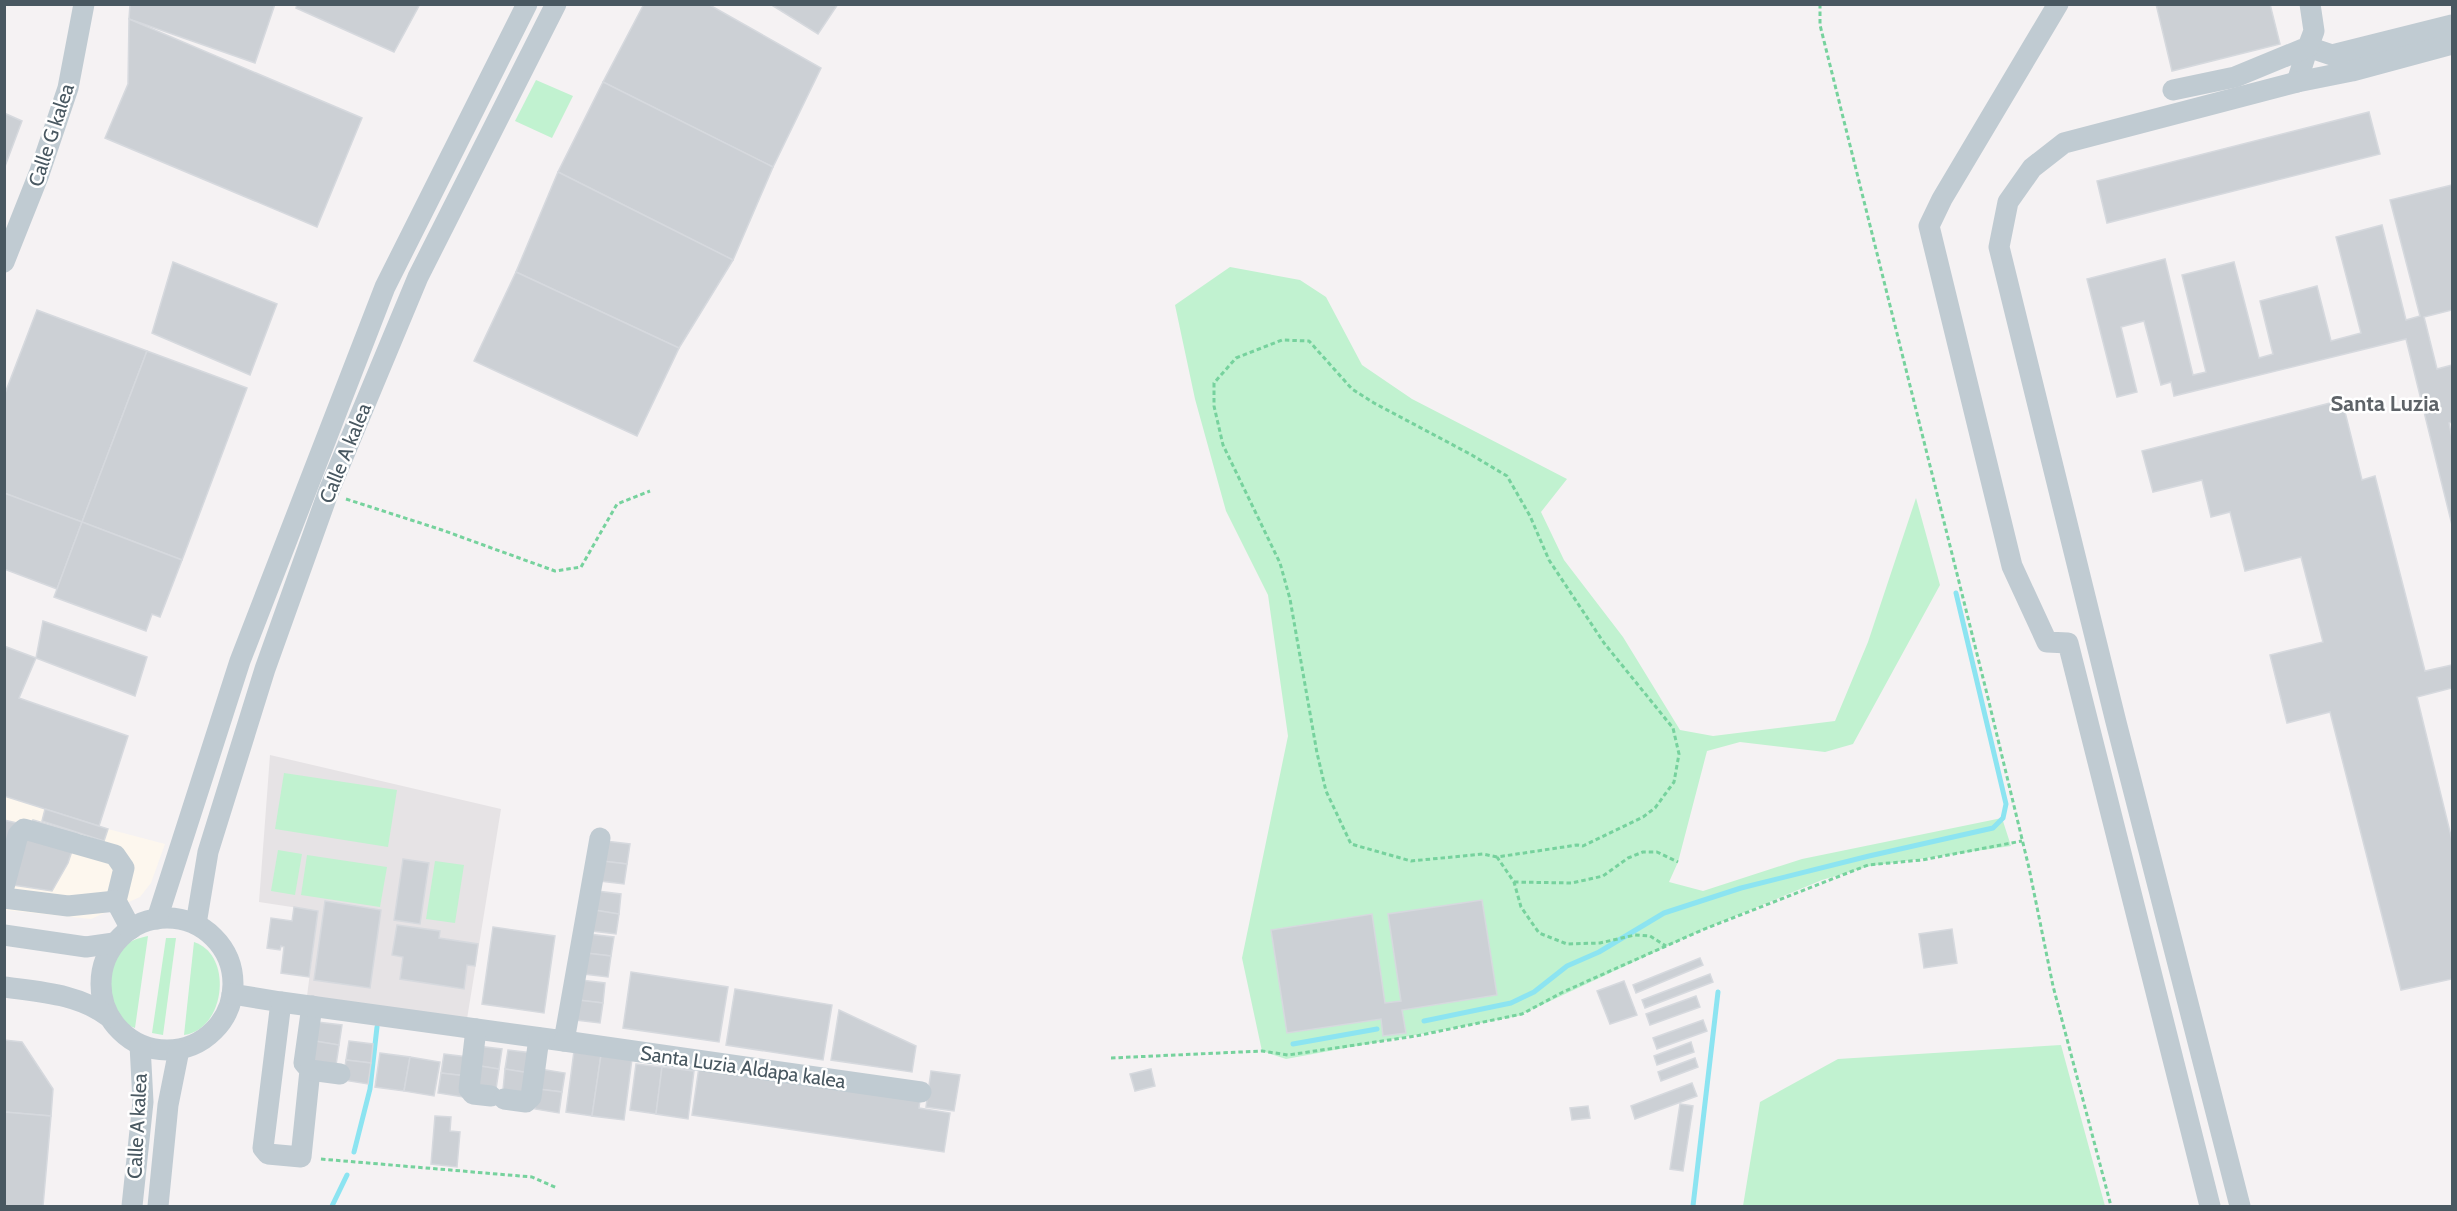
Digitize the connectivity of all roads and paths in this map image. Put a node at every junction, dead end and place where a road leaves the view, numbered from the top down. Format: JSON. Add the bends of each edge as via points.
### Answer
{"nodes":[{"id":1,"x":84,"y":4,"type":"edge"},
{"id":2,"x":527,"y":4,"type":"edge"},
{"id":3,"x":556,"y":4,"type":"edge"},
{"id":4,"x":1820,"y":4,"type":"edge"},
{"id":5,"x":2058,"y":4,"type":"edge"},
{"id":6,"x":2310,"y":4,"type":"edge"},
{"id":7,"x":2452,"y":25,"type":"edge"},
{"id":8,"x":2452,"y":44,"type":"edge"},
{"id":9,"x":2308,"y":47,"type":"junction"},
{"id":10,"x":2297,"y":82,"type":"junction"},
{"id":11,"x":2173,"y":90,"type":"dead end"},
{"id":12,"x":4,"y":262,"type":"edge"},
{"id":13,"x":650,"y":491,"type":"dead end"},
{"id":14,"x":328,"y":493,"type":"junction"},
{"id":15,"x":600,"y":838,"type":"dead end"},
{"id":16,"x":2022,"y":841,"type":"junction"},
{"id":17,"x":1497,"y":857,"type":"junction"},
{"id":18,"x":1678,"y":862,"type":"dead end"},
{"id":19,"x":1514,"y":882,"type":"junction"},
{"id":20,"x":4,"y":887,"type":"edge"},
{"id":21,"x":4,"y":898,"type":"edge"},
{"id":22,"x":116,"y":901,"type":"junction"},
{"id":23,"x":157,"y":919,"type":"junction"},
{"id":24,"x":196,"y":924,"type":"junction"},
{"id":25,"x":131,"y":928,"type":"junction"},
{"id":26,"x":4,"y":936,"type":"edge"},
{"id":27,"x":114,"y":943,"type":"junction"},
{"id":28,"x":1666,"y":946,"type":"junction"},
{"id":29,"x":4,"y":987,"type":"edge"},
{"id":30,"x":232,"y":994,"type":"junction"},
{"id":31,"x":281,"y":1002,"type":"junction"},
{"id":32,"x":312,"y":1006,"type":"junction"},
{"id":33,"x":109,"y":1017,"type":"junction"},
{"id":34,"x":476,"y":1029,"type":"junction"},
{"id":35,"x":539,"y":1038,"type":"junction"},
{"id":36,"x":564,"y":1041,"type":"junction"},
{"id":37,"x":140,"y":1045,"type":"junction"},
{"id":38,"x":179,"y":1050,"type":"junction"},
{"id":39,"x":1111,"y":1058,"type":"dead end"},
{"id":40,"x":310,"y":1070,"type":"junction"},
{"id":41,"x":340,"y":1074,"type":"dead end"},
{"id":42,"x":921,"y":1092,"type":"dead end"},
{"id":43,"x":301,"y":1157,"type":"junction"},
{"id":44,"x":557,"y":1188,"type":"dead end"},
{"id":45,"x":132,"y":1206,"type":"edge"},
{"id":46,"x":158,"y":1206,"type":"edge"},
{"id":47,"x":2111,"y":1206,"type":"edge"},
{"id":48,"x":2210,"y":1206,"type":"edge"},
{"id":49,"x":2240,"y":1206,"type":"edge"}],
"edges":[{"from":1,"to":12,"type":"street","name":"Calle G kalea","via":[[68,88]]},
{"from":2,"to":23,"type":"street","name":"Calle A kalea","via":[[385,287],[240,661]]},
{"from":3,"to":14,"type":"street","name":"Calle A kalea","via":[[418,277]]},
{"from":4,"to":16,"type":"path","via":[[1820,25]]},
{"from":5,"to":48,"type":"street","via":[[1929,225],[2012,566],[2047,642],[2068,643]]},
{"from":6,"to":9,"type":"street","via":[[2314,32]]},
{"from":7,"to":9,"type":"street","via":[[2332,55]]},
{"from":8,"to":10,"type":"street"},
{"from":9,"to":10,"type":"street"},
{"from":9,"to":11,"type":"street","via":[[2235,77]]},
{"from":10,"to":49,"type":"street","via":[[2064,143],[2032,168],[2008,202],[1999,247]]},
{"from":13,"to":14,"type":"path","via":[[617,504],[581,567],[555,571]]},
{"from":14,"to":24,"type":"street","name":"Calle A kalea","via":[[265,669],[211,841]]},
{"from":15,"to":36,"type":"street"},
{"from":16,"to":28,"type":"path","via":[[1868,866]]},
{"from":16,"to":47,"type":"path","via":[[2053,986]]},
{"from":17,"to":17,"type":"path","via":[[1583,846],[1643,817],[1655,808],[1674,782],[1678,754],[1674,728],[1604,643],[1549,560],[1507,476],[1374,404],[1352,388],[1309,341],[1282,340],[1236,358],[1214,383],[1214,406],[1223,445],[1280,563],[1326,791],[1352,844],[1411,861],[1483,854]]},
{"from":17,"to":19,"type":"path"},
{"from":18,"to":19,"type":"path","via":[[1658,852],[1643,852],[1603,876],[1572,883]]},
{"from":19,"to":28,"type":"path","via":[[1521,907],[1539,933],[1567,944],[1650,936]]},
{"from":20,"to":22,"type":"street","via":[[18,835],[24,830],[115,855],[124,868]]},
{"from":21,"to":22,"type":"street","via":[[68,906]]},
{"from":22,"to":25,"type":"street"},
{"from":23,"to":24,"type":"street"},
{"from":23,"to":25,"type":"street"},
{"from":24,"to":30,"type":"street","via":[[213,936],[225,953],[232,972]]},
{"from":25,"to":27,"type":"street"},
{"from":26,"to":27,"type":"street","via":[[86,946]]},
{"from":27,"to":33,"type":"street","via":[[104,960],[100,980]]},
{"from":28,"to":39,"type":"path","via":[[1521,1014],[1416,1036],[1288,1055],[1262,1052]]},
{"from":29,"to":33,"type":"street","via":[[58,994],[95,1006]]},
{"from":30,"to":31,"type":"street","name":"Santa Luzia Aldapa kalea"},
{"from":30,"to":38,"type":"street","via":[[227,1013],[215,1030]]},
{"from":31,"to":32,"type":"street","name":"Santa Luzia Aldapa kalea"},
{"from":31,"to":43,"type":"street","via":[[263,1148],[268,1154]]},
{"from":32,"to":34,"type":"street","name":"Santa Luzia Aldapa kalea"},
{"from":32,"to":40,"type":"street","via":[[304,1063]]},
{"from":33,"to":37,"type":"street","via":[[122,1034]]},
{"from":34,"to":35,"type":"street","name":"Santa Luzia Aldapa kalea"},
{"from":34,"to":35,"type":"street","via":[[469,1089],[473,1094],[498,1098],[526,1102],[531,1097]]},
{"from":35,"to":36,"type":"street","name":"Santa Luzia Aldapa kalea"},
{"from":36,"to":42,"type":"street","name":"Santa Luzia Aldapa kalea"},
{"from":37,"to":38,"type":"street"},
{"from":37,"to":45,"type":"street","name":"Calle A kalea","via":[[143,1102]]},
{"from":38,"to":46,"type":"street","name":"Calle A kalea","via":[[168,1105]]},
{"from":40,"to":41,"type":"street"},
{"from":40,"to":43,"type":"street"},
{"from":43,"to":44,"type":"path","via":[[532,1177]]}]}
